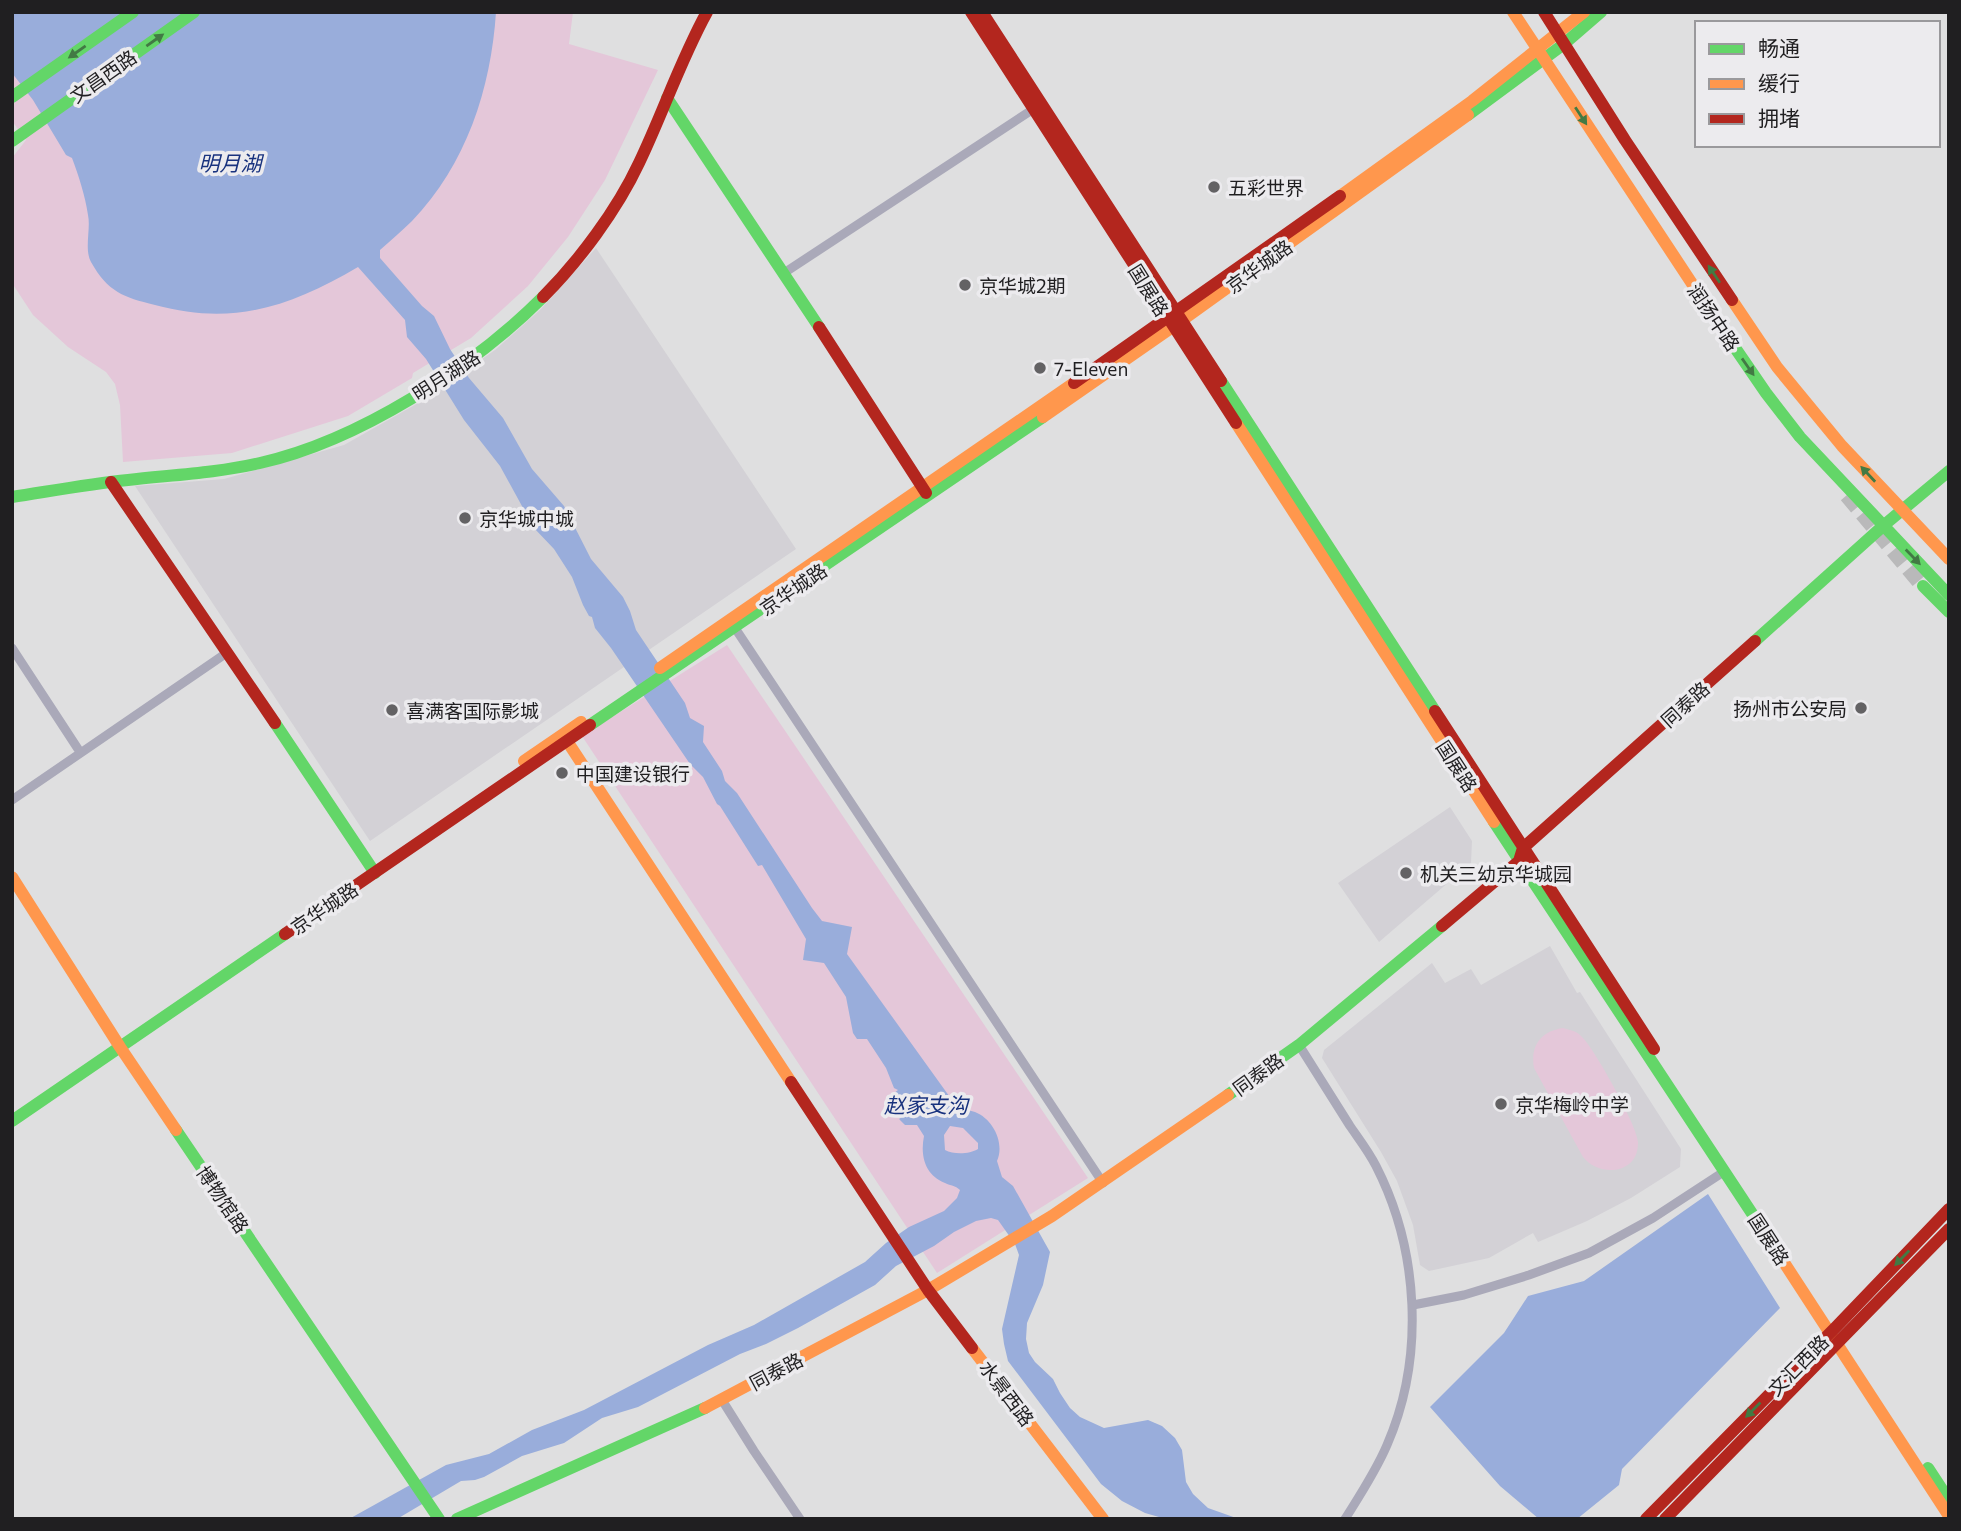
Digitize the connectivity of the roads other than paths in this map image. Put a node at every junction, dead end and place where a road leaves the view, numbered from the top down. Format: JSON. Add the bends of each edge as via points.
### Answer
{"nodes":[{"id":1,"x":133,"y":12,"type":"edge"},
{"id":2,"x":194,"y":12,"type":"edge"},
{"id":3,"x":707,"y":12,"type":"edge"},
{"id":4,"x":971,"y":12,"type":"edge"},
{"id":5,"x":982,"y":12,"type":"edge"},
{"id":6,"x":1513,"y":12,"type":"edge"},
{"id":7,"x":1544,"y":12,"type":"edge"},
{"id":8,"x":1584,"y":12,"type":"edge"},
{"id":9,"x":1601,"y":12,"type":"edge"},
{"id":10,"x":1561,"y":39,"type":"junction"},
{"id":11,"x":1541,"y":55,"type":"junction"},
{"id":12,"x":12,"y":97,"type":"edge"},
{"id":13,"x":667,"y":98,"type":"junction"},
{"id":14,"x":1038,"y":106,"type":"junction"},
{"id":15,"x":16,"y":138,"type":"edge"},
{"id":16,"x":784,"y":273,"type":"junction"},
{"id":17,"x":1174,"y":320,"type":"junction"},
{"id":18,"x":1949,"y":471,"type":"edge"},
{"id":19,"x":111,"y":482,"type":"junction"},
{"id":20,"x":926,"y":492,"type":"junction"},
{"id":21,"x":12,"y":497,"type":"edge"},
{"id":22,"x":1902,"y":511,"type":"junction"},
{"id":23,"x":1883,"y":526,"type":"junction"},
{"id":24,"x":1949,"y":559,"type":"edge"},
{"id":25,"x":1923,"y":586,"type":"tunnel mouth"},
{"id":26,"x":1949,"y":595,"type":"edge"},
{"id":27,"x":1949,"y":612,"type":"edge"},
{"id":28,"x":735,"y":628,"type":"junction"},
{"id":29,"x":12,"y":648,"type":"edge"},
{"id":30,"x":228,"y":652,"type":"junction"},
{"id":31,"x":676,"y":662,"type":"junction"},
{"id":32,"x":620,"y":700,"type":"junction"},
{"id":33,"x":567,"y":741,"type":"junction"},
{"id":34,"x":80,"y":752,"type":"junction"},
{"id":35,"x":12,"y":800,"type":"edge"},
{"id":36,"x":1521,"y":854,"type":"junction"},
{"id":37,"x":373,"y":870,"type":"junction"},
{"id":38,"x":12,"y":877,"type":"edge"},
{"id":39,"x":118,"y":1043,"type":"junction"},
{"id":40,"x":1299,"y":1045,"type":"junction"},
{"id":41,"x":12,"y":1111,"type":"edge"},
{"id":42,"x":12,"y":1121,"type":"edge"},
{"id":43,"x":1725,"y":1171,"type":"junction"},
{"id":44,"x":1103,"y":1183,"type":"junction"},
{"id":45,"x":1949,"y":1209,"type":"edge"},
{"id":46,"x":1949,"y":1229,"type":"edge"},
{"id":47,"x":928,"y":1290,"type":"junction"},
{"id":48,"x":1413,"y":1305,"type":"junction"},
{"id":49,"x":1833,"y":1330,"type":"junction"},
{"id":50,"x":1841,"y":1341,"type":"junction"},
{"id":51,"x":722,"y":1400,"type":"junction"},
{"id":52,"x":1949,"y":1500,"type":"edge"},
{"id":53,"x":1949,"y":1516,"type":"edge"},
{"id":54,"x":439,"y":1519,"type":"edge"},
{"id":55,"x":457,"y":1519,"type":"edge"},
{"id":56,"x":800,"y":1519,"type":"edge"},
{"id":57,"x":1103,"y":1519,"type":"edge"},
{"id":58,"x":1345,"y":1519,"type":"edge"},
{"id":59,"x":1646,"y":1519,"type":"edge"},
{"id":60,"x":1665,"y":1519,"type":"edge"}],
"edges":[{"from":1,"to":12,"type":"main road","name":"文昌西路","one_way":true},
{"from":15,"to":2,"type":"main road","name":"文昌西路","one_way":true},
{"from":3,"to":13,"type":"main road","name":"明月湖路"},
{"from":4,"to":14,"type":"main road","name":"国展路"},
{"from":5,"to":14,"type":"main road","name":"国展路"},
{"from":6,"to":11,"type":"main road","name":"润扬中路"},
{"from":7,"to":10,"type":"main road","name":"润扬中路"},
{"from":8,"to":10,"type":"main road"},
{"from":9,"to":10,"type":"main road"},
{"from":10,"to":11,"type":"main road","name":"京华城路"},
{"from":22,"to":10,"type":"main road","name":"润扬中路","one_way":true,"via":[[1777,367]]},
{"from":11,"to":17,"type":"main road","name":"京华城路"},
{"from":11,"to":23,"type":"main road","name":"润扬中路","one_way":true,"via":[[1766,393],[1800,437]]},
{"from":13,"to":16,"type":"main road"},
{"from":13,"to":19,"type":"main road","name":"明月湖路","via":[[637,167],[570,270],[482,352],[346,435],[283,457],[213,472]]},
{"from":14,"to":16,"type":"street"},
{"from":14,"to":17,"type":"main road","name":"国展路"},
{"from":16,"to":20,"type":"main road"},
{"from":17,"to":20,"type":"main road","name":"京华城路"},
{"from":17,"to":36,"type":"main road","name":"国展路"},
{"from":18,"to":22,"type":"main road","name":"同泰路"},
{"from":19,"to":21,"type":"main road","name":"明月湖路"},
{"from":19,"to":30,"type":"main road"},
{"from":20,"to":28,"type":"main road","name":"京华城路"},
{"from":20,"to":31,"type":"main road","name":"京华城路"},
{"from":22,"to":23,"type":"main road","name":"同泰路"},
{"from":22,"to":24,"type":"main road","name":"润扬中路"},
{"from":23,"to":26,"type":"main road","name":"润扬中路","one_way":true},
{"from":23,"to":36,"type":"main road","name":"同泰路"},
{"from":25,"to":27,"type":"main road"},
{"from":28,"to":31,"type":"main road","name":"京华城路"},
{"from":28,"to":44,"type":"street"},
{"from":29,"to":34,"type":"street"},
{"from":30,"to":34,"type":"street"},
{"from":30,"to":37,"type":"main road"},
{"from":31,"to":32,"type":"main road","name":"京华城路"},
{"from":32,"to":33,"type":"main road","name":"京华城路"},
{"from":32,"to":37,"type":"main road","name":"京华城路"},
{"from":33,"to":37,"type":"main road","name":"京华城路"},
{"from":33,"to":47,"type":"main road","name":"水景西路"},
{"from":34,"to":35,"type":"street"},
{"from":36,"to":40,"type":"main road","name":"同泰路"},
{"from":36,"to":43,"type":"main road","name":"国展路"},
{"from":36,"to":49,"type":"main road","name":"国展路"},
{"from":37,"to":39,"type":"main road","name":"京华城路"},
{"from":38,"to":39,"type":"main road","name":"博物馆路"},
{"from":39,"to":41,"type":"main road","name":"京华城路"},
{"from":39,"to":42,"type":"main road","name":"京华城路"},
{"from":39,"to":54,"type":"main road","name":"博物馆路"},
{"from":40,"to":44,"type":"main road","name":"同泰路"},
{"from":40,"to":48,"type":"street","via":[[1376,1166],[1404,1248]]},
{"from":43,"to":48,"type":"street","via":[[1653,1218],[1589,1252],[1464,1295]]},
{"from":43,"to":49,"type":"main road","name":"国展路"},
{"from":44,"to":47,"type":"main road","name":"同泰路"},
{"from":45,"to":49,"type":"main road","name":"文汇西路","one_way":true},
{"from":46,"to":50,"type":"main road","name":"文汇西路"},
{"from":47,"to":51,"type":"main road","name":"同泰路"},
{"from":47,"to":57,"type":"main road","name":"水景西路"},
{"from":48,"to":58,"type":"street","via":[[1404,1392],[1388,1444]]},
{"from":49,"to":50,"type":"main road","name":"国展路"},
{"from":49,"to":59,"type":"main road","name":"文汇西路","one_way":true},
{"from":50,"to":52,"type":"main road","name":"国展路"},
{"from":50,"to":53,"type":"main road","name":"国展路"},
{"from":50,"to":60,"type":"main road","name":"文汇西路"},
{"from":51,"to":55,"type":"main road","name":"同泰路"},
{"from":51,"to":56,"type":"street"}]}
